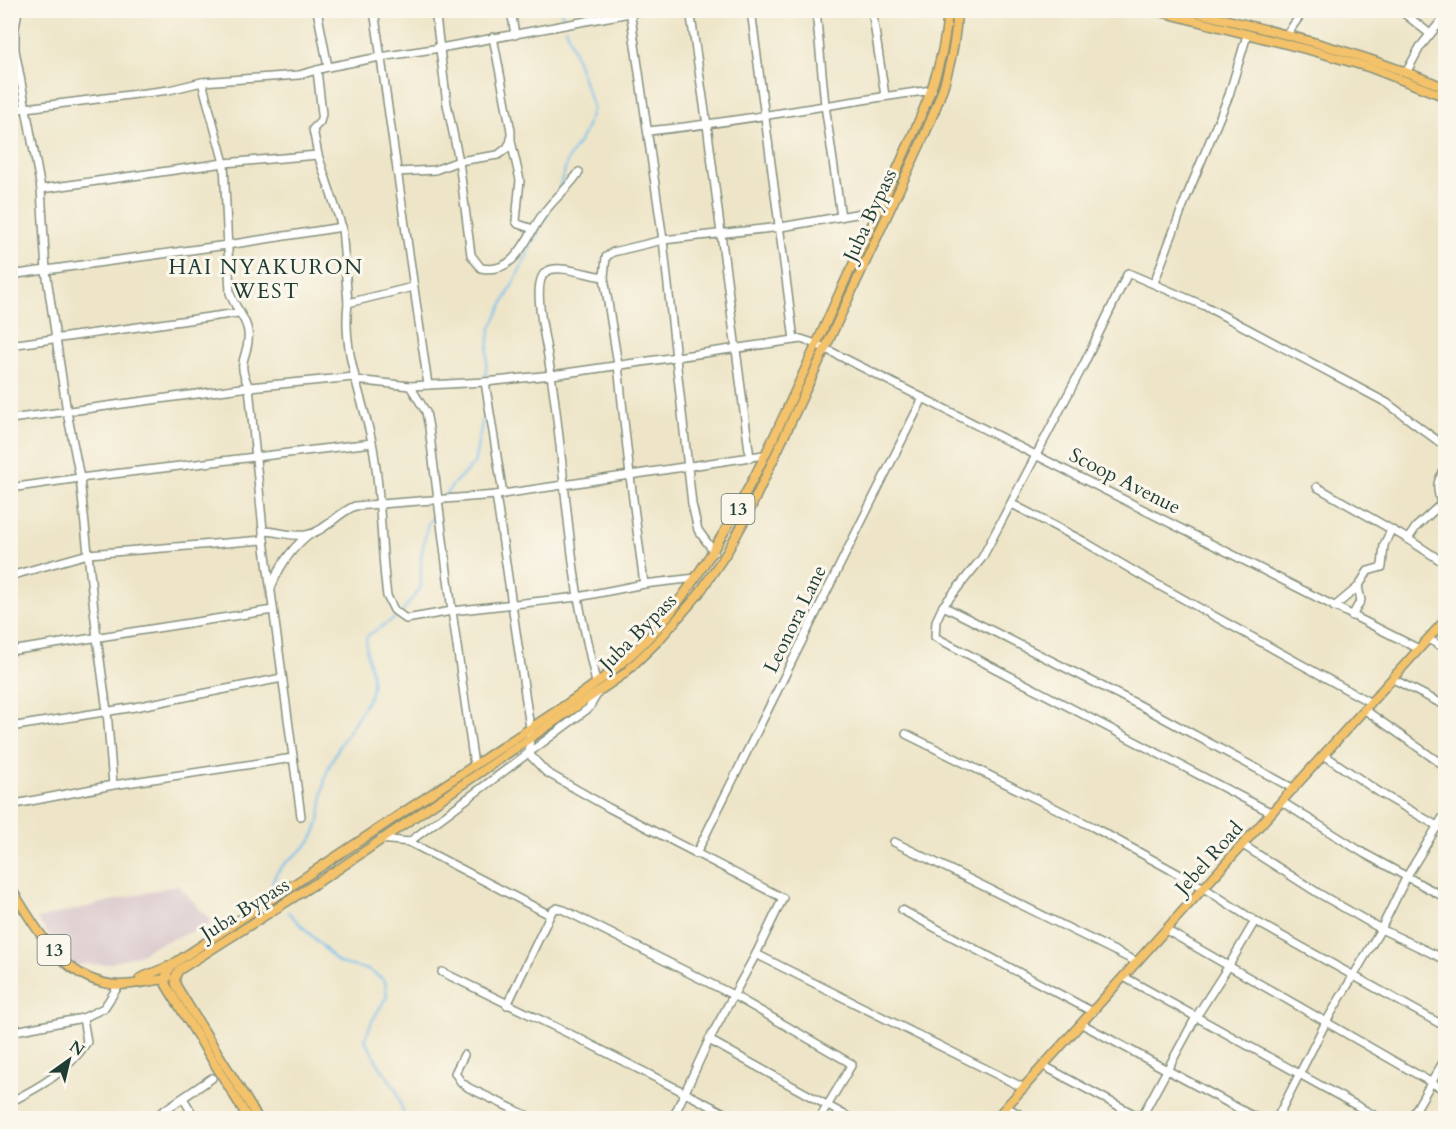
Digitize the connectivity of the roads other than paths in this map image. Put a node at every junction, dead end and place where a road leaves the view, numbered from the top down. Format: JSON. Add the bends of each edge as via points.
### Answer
{"nodes":[{"id":1,"x":18,"y":10,"type":"edge"},
{"id":2,"x":317,"y":10,"type":"edge"},
{"id":3,"x":374,"y":10,"type":"edge"},
{"id":4,"x":435,"y":10,"type":"edge"},
{"id":5,"x":511,"y":10,"type":"edge"},
{"id":6,"x":646,"y":10,"type":"edge"},
{"id":7,"x":690,"y":10,"type":"edge"},
{"id":8,"x":751,"y":10,"type":"edge"},
{"id":9,"x":816,"y":10,"type":"edge"},
{"id":10,"x":872,"y":10,"type":"edge"},
{"id":11,"x":948,"y":10,"type":"edge"},
{"id":12,"x":957,"y":10,"type":"edge"},
{"id":13,"x":1153,"y":10,"type":"edge"},
{"id":14,"x":1186,"y":10,"type":"edge"},
{"id":15,"x":1304,"y":10,"type":"edge"},
{"id":16,"x":1400,"y":10,"type":"edge"},
{"id":17,"x":631,"y":12,"type":"edge"},
{"id":18,"x":1446,"y":15,"type":"edge"},
{"id":19,"x":1287,"y":34,"type":"junction"},
{"id":20,"x":1430,"y":34,"type":"junction"},
{"id":21,"x":515,"y":35,"type":"junction"},
{"id":22,"x":1247,"y":35,"type":"junction"},
{"id":23,"x":493,"y":37,"type":"junction"},
{"id":24,"x":440,"y":48,"type":"junction"},
{"id":25,"x":13,"y":50,"type":"edge"},
{"id":26,"x":380,"y":57,"type":"junction"},
{"id":27,"x":328,"y":67,"type":"junction"},
{"id":28,"x":317,"y":70,"type":"junction"},
{"id":29,"x":1407,"y":71,"type":"junction"},
{"id":30,"x":202,"y":82,"type":"junction"},
{"id":31,"x":1446,"y":88,"type":"edge"},
{"id":32,"x":932,"y":90,"type":"junction"},
{"id":33,"x":885,"y":96,"type":"junction"},
{"id":34,"x":1446,"y":97,"type":"edge"},
{"id":35,"x":825,"y":105,"type":"junction"},
{"id":36,"x":25,"y":108,"type":"junction"},
{"id":37,"x":10,"y":110,"type":"edge"},
{"id":38,"x":766,"y":116,"type":"junction"},
{"id":39,"x":707,"y":125,"type":"junction"},
{"id":40,"x":648,"y":131,"type":"junction"},
{"id":41,"x":511,"y":141,"type":"junction"},
{"id":42,"x":318,"y":155,"type":"junction"},
{"id":43,"x":459,"y":160,"type":"junction"},
{"id":44,"x":224,"y":163,"type":"junction"},
{"id":45,"x":397,"y":172,"type":"junction"},
{"id":46,"x":579,"y":172,"type":"dead end"},
{"id":47,"x":41,"y":189,"type":"junction"},
{"id":48,"x":879,"y":210,"type":"junction"},
{"id":49,"x":841,"y":217,"type":"junction"},
{"id":50,"x":342,"y":226,"type":"junction"},
{"id":51,"x":781,"y":227,"type":"junction"},
{"id":52,"x":533,"y":230,"type":"junction"},
{"id":53,"x":721,"y":235,"type":"junction"},
{"id":54,"x":663,"y":240,"type":"junction"},
{"id":55,"x":227,"y":245,"type":"junction"},
{"id":56,"x":46,"y":271,"type":"junction"},
{"id":57,"x":10,"y":274,"type":"edge"},
{"id":58,"x":604,"y":277,"type":"junction"},
{"id":59,"x":1154,"y":283,"type":"junction"},
{"id":60,"x":413,"y":287,"type":"junction"},
{"id":61,"x":348,"y":303,"type":"junction"},
{"id":62,"x":238,"y":313,"type":"junction"},
{"id":63,"x":57,"y":340,"type":"junction"},
{"id":64,"x":794,"y":340,"type":"junction"},
{"id":65,"x":816,"y":344,"type":"junction"},
{"id":66,"x":10,"y":345,"type":"edge"},
{"id":67,"x":735,"y":348,"type":"junction"},
{"id":68,"x":826,"y":350,"type":"junction"},
{"id":69,"x":677,"y":356,"type":"junction"},
{"id":70,"x":618,"y":365,"type":"junction"},
{"id":71,"x":552,"y":375,"type":"junction"},
{"id":72,"x":354,"y":378,"type":"junction"},
{"id":73,"x":485,"y":382,"type":"junction"},
{"id":74,"x":428,"y":385,"type":"junction"},
{"id":75,"x":410,"y":386,"type":"junction"},
{"id":76,"x":249,"y":387,"type":"junction"},
{"id":77,"x":923,"y":398,"type":"junction"},
{"id":78,"x":67,"y":412,"type":"junction"},
{"id":79,"x":10,"y":419,"type":"edge"},
{"id":80,"x":372,"y":443,"type":"junction"},
{"id":81,"x":1446,"y":447,"type":"edge"},
{"id":82,"x":764,"y":455,"type":"junction"},
{"id":83,"x":1037,"y":455,"type":"junction"},
{"id":84,"x":256,"y":458,"type":"junction"},
{"id":85,"x":750,"y":458,"type":"junction"},
{"id":86,"x":688,"y":468,"type":"junction"},
{"id":87,"x":1446,"y":470,"type":"edge"},
{"id":88,"x":630,"y":476,"type":"junction"},
{"id":89,"x":80,"y":478,"type":"junction"},
{"id":90,"x":565,"y":486,"type":"junction"},
{"id":91,"x":1317,"y":487,"type":"dead end"},
{"id":92,"x":10,"y":488,"type":"edge"},
{"id":93,"x":500,"y":495,"type":"junction"},
{"id":94,"x":438,"y":500,"type":"junction"},
{"id":95,"x":1012,"y":504,"type":"junction"},
{"id":96,"x":380,"y":505,"type":"junction"},
{"id":97,"x":1391,"y":530,"type":"junction"},
{"id":98,"x":263,"y":531,"type":"junction"},
{"id":99,"x":308,"y":535,"type":"junction"},
{"id":100,"x":1408,"y":539,"type":"junction"},
{"id":101,"x":264,"y":540,"type":"junction"},
{"id":102,"x":714,"y":552,"type":"junction"},
{"id":103,"x":88,"y":554,"type":"junction"},
{"id":104,"x":1446,"y":564,"type":"edge"},
{"id":105,"x":10,"y":576,"type":"edge"},
{"id":106,"x":696,"y":578,"type":"junction"},
{"id":107,"x":644,"y":584,"type":"junction"},
{"id":108,"x":1358,"y":586,"type":"junction"},
{"id":109,"x":270,"y":589,"type":"junction"},
{"id":110,"x":578,"y":597,"type":"junction"},
{"id":111,"x":513,"y":604,"type":"junction"},
{"id":112,"x":943,"y":606,"type":"junction"},
{"id":113,"x":1334,"y":607,"type":"junction"},
{"id":114,"x":273,"y":610,"type":"junction"},
{"id":115,"x":452,"y":611,"type":"junction"},
{"id":116,"x":1352,"y":616,"type":"junction"},
{"id":117,"x":1446,"y":619,"type":"edge"},
{"id":118,"x":97,"y":638,"type":"junction"},
{"id":119,"x":1428,"y":639,"type":"junction"},
{"id":120,"x":1419,"y":649,"type":"junction"},
{"id":121,"x":1446,"y":649,"type":"edge"},
{"id":122,"x":10,"y":651,"type":"edge"},
{"id":123,"x":282,"y":678,"type":"junction"},
{"id":124,"x":1393,"y":679,"type":"junction"},
{"id":125,"x":596,"y":682,"type":"junction"},
{"id":126,"x":598,"y":693,"type":"junction"},
{"id":127,"x":1446,"y":706,"type":"edge"},
{"id":128,"x":1368,"y":707,"type":"junction"},
{"id":129,"x":107,"y":711,"type":"junction"},
{"id":130,"x":10,"y":726,"type":"edge"},
{"id":131,"x":530,"y":728,"type":"junction"},
{"id":132,"x":906,"y":734,"type":"dead end"},
{"id":133,"x":530,"y":740,"type":"junction"},
{"id":134,"x":529,"y":754,"type":"junction"},
{"id":135,"x":1324,"y":755,"type":"junction"},
{"id":136,"x":292,"y":758,"type":"junction"},
{"id":137,"x":474,"y":765,"type":"junction"},
{"id":138,"x":1446,"y":766,"type":"edge"},
{"id":139,"x":113,"y":785,"type":"junction"},
{"id":140,"x":1294,"y":789,"type":"junction"},
{"id":141,"x":1282,"y":802,"type":"junction"},
{"id":142,"x":10,"y":805,"type":"edge"},
{"id":143,"x":1446,"y":812,"type":"edge"},
{"id":144,"x":1272,"y":813,"type":"junction"},
{"id":145,"x":300,"y":816,"type":"dead end"},
{"id":146,"x":1437,"y":826,"type":"junction"},
{"id":147,"x":1446,"y":831,"type":"edge"},
{"id":148,"x":381,"y":839,"type":"junction"},
{"id":149,"x":409,"y":842,"type":"junction"},
{"id":150,"x":894,"y":842,"type":"dead end"},
{"id":151,"x":1243,"y":845,"type":"junction"},
{"id":152,"x":696,"y":854,"type":"junction"},
{"id":153,"x":1407,"y":876,"type":"junction"},
{"id":154,"x":10,"y":887,"type":"edge"},
{"id":155,"x":1204,"y":888,"type":"junction"},
{"id":156,"x":1446,"y":898,"type":"edge"},
{"id":157,"x":902,"y":910,"type":"dead end"},
{"id":158,"x":550,"y":915,"type":"junction"},
{"id":159,"x":1255,"y":921,"type":"junction"},
{"id":160,"x":1381,"y":929,"type":"junction"},
{"id":161,"x":1166,"y":930,"type":"junction"},
{"id":162,"x":756,"y":954,"type":"junction"},
{"id":163,"x":1446,"y":960,"type":"edge"},
{"id":164,"x":1137,"y":962,"type":"junction"},
{"id":165,"x":176,"y":967,"type":"junction"},
{"id":166,"x":1228,"y":967,"type":"junction"},
{"id":167,"x":442,"y":972,"type":"dead end"},
{"id":168,"x":1354,"y":975,"type":"junction"},
{"id":169,"x":1124,"y":977,"type":"junction"},
{"id":170,"x":165,"y":979,"type":"junction"},
{"id":171,"x":140,"y":982,"type":"junction"},
{"id":172,"x":119,"y":985,"type":"junction"},
{"id":173,"x":734,"y":995,"type":"junction"},
{"id":174,"x":507,"y":1005,"type":"junction"},
{"id":175,"x":180,"y":1008,"type":"junction"},
{"id":176,"x":1093,"y":1012,"type":"junction"},
{"id":177,"x":1196,"y":1017,"type":"junction"},
{"id":178,"x":83,"y":1018,"type":"junction"},
{"id":179,"x":1326,"y":1022,"type":"junction"},
{"id":180,"x":1082,"y":1024,"type":"junction"},
{"id":181,"x":1446,"y":1027,"type":"edge"},
{"id":182,"x":10,"y":1032,"type":"edge"},
{"id":183,"x":709,"y":1040,"type":"junction"},
{"id":184,"x":464,"y":1055,"type":"dead end"},
{"id":185,"x":1446,"y":1058,"type":"edge"},
{"id":186,"x":1044,"y":1066,"type":"junction"},
{"id":187,"x":1167,"y":1070,"type":"junction"},
{"id":188,"x":1300,"y":1075,"type":"junction"},
{"id":189,"x":212,"y":1077,"type":"dead end"},
{"id":190,"x":1431,"y":1083,"type":"junction"},
{"id":191,"x":1024,"y":1088,"type":"junction"},
{"id":192,"x":1446,"y":1091,"type":"edge"},
{"id":193,"x":685,"y":1094,"type":"junction"},
{"id":194,"x":183,"y":1098,"type":"junction"},
{"id":195,"x":10,"y":1102,"type":"edge"},
{"id":196,"x":827,"y":1105,"type":"junction"},
{"id":197,"x":1006,"y":1107,"type":"junction"},
{"id":198,"x":1141,"y":1118,"type":"edge"},
{"id":199,"x":153,"y":1119,"type":"edge"},
{"id":200,"x":195,"y":1119,"type":"edge"},
{"id":201,"x":248,"y":1119,"type":"edge"},
{"id":202,"x":258,"y":1119,"type":"edge"},
{"id":203,"x":532,"y":1119,"type":"edge"},
{"id":204,"x":673,"y":1119,"type":"edge"},
{"id":205,"x":734,"y":1119,"type":"edge"},
{"id":206,"x":820,"y":1119,"type":"edge"},
{"id":207,"x":850,"y":1119,"type":"edge"},
{"id":208,"x":996,"y":1119,"type":"edge"},
{"id":209,"x":1026,"y":1119,"type":"edge"},
{"id":210,"x":1256,"y":1119,"type":"edge"},
{"id":211,"x":1277,"y":1119,"type":"edge"},
{"id":212,"x":1379,"y":1119,"type":"edge"},
{"id":213,"x":1411,"y":1119,"type":"edge"}],
"edges":[{"from":1,"to":25,"type":"street"},
{"from":2,"to":27,"type":"street"},
{"from":3,"to":26,"type":"street"},
{"from":4,"to":24,"type":"street"},
{"from":5,"to":21,"type":"street"},
{"from":6,"to":17,"type":"street"},
{"from":7,"to":39,"type":"street"},
{"from":8,"to":38,"type":"street"},
{"from":9,"to":35,"type":"street"},
{"from":10,"to":33,"type":"street"},
{"from":11,"to":32,"type":"main road","name":"Juba Bypass","number":"13","via":[[944,48]]},
{"from":12,"to":68,"type":"main road","name":"Juba Bypass","via":[[950,67],[939,99]]},
{"from":13,"to":22,"type":"main road"},
{"from":14,"to":19,"type":"main road"},
{"from":15,"to":19,"type":"street"},
{"from":16,"to":20,"type":"street"},
{"from":17,"to":21,"type":"street"},
{"from":17,"to":40,"type":"street"},
{"from":18,"to":20,"type":"street"},
{"from":19,"to":29,"type":"main road"},
{"from":20,"to":29,"type":"street"},
{"from":21,"to":23,"type":"street"},
{"from":22,"to":34,"type":"main road","via":[[1371,68]]},
{"from":22,"to":59,"type":"street","via":[[1229,95]]},
{"from":23,"to":24,"type":"street"},
{"from":23,"to":41,"type":"street"},
{"from":24,"to":26,"type":"street"},
{"from":24,"to":43,"type":"street"},
{"from":25,"to":36,"type":"street"},
{"from":26,"to":27,"type":"street"},
{"from":26,"to":45,"type":"street"},
{"from":27,"to":28,"type":"street"},
{"from":28,"to":30,"type":"street","via":[[299,75]]},
{"from":28,"to":42,"type":"street","via":[[322,114],[313,129]]},
{"from":29,"to":31,"type":"main road"},
{"from":30,"to":36,"type":"street","via":[[169,90]]},
{"from":30,"to":44,"type":"street"},
{"from":32,"to":33,"type":"street"},
{"from":32,"to":48,"type":"main road","name":"Juba Bypass","number":"13"},
{"from":33,"to":35,"type":"street"},
{"from":35,"to":38,"type":"street"},
{"from":35,"to":49,"type":"street"},
{"from":36,"to":37,"type":"street"},
{"from":36,"to":47,"type":"street"},
{"from":38,"to":39,"type":"street"},
{"from":38,"to":51,"type":"street"},
{"from":39,"to":40,"type":"street"},
{"from":39,"to":53,"type":"street"},
{"from":40,"to":54,"type":"street"},
{"from":41,"to":43,"type":"street","via":[[498,155]]},
{"from":41,"to":52,"type":"street","via":[[520,180],[516,221]]},
{"from":42,"to":44,"type":"street"},
{"from":42,"to":50,"type":"street"},
{"from":43,"to":45,"type":"street","via":[[435,170]]},
{"from":43,"to":52,"type":"street","via":[[471,255],[481,268],[510,262]]},
{"from":44,"to":47,"type":"street"},
{"from":44,"to":55,"type":"street"},
{"from":45,"to":60,"type":"street"},
{"from":46,"to":52,"type":"street"},
{"from":47,"to":56,"type":"street"},
{"from":48,"to":49,"type":"street"},
{"from":48,"to":65,"type":"main road","name":"Juba Bypass","number":"13"},
{"from":49,"to":51,"type":"street"},
{"from":50,"to":55,"type":"street"},
{"from":50,"to":61,"type":"street"},
{"from":51,"to":53,"type":"street"},
{"from":51,"to":64,"type":"street"},
{"from":53,"to":54,"type":"street"},
{"from":53,"to":67,"type":"street"},
{"from":54,"to":58,"type":"street","via":[[609,254]]},
{"from":54,"to":69,"type":"street"},
{"from":55,"to":56,"type":"street"},
{"from":55,"to":62,"type":"street","via":[[230,293]]},
{"from":56,"to":57,"type":"street"},
{"from":56,"to":63,"type":"street"},
{"from":58,"to":70,"type":"street"},
{"from":58,"to":71,"type":"street","via":[[550,270],[542,277],[540,311]]},
{"from":59,"to":81,"type":"street","via":[[1387,403]]},
{"from":59,"to":83,"type":"street","via":[[1128,273]]},
{"from":60,"to":61,"type":"street"},
{"from":60,"to":74,"type":"street"},
{"from":61,"to":72,"type":"street"},
{"from":62,"to":63,"type":"street"},
{"from":62,"to":76,"type":"street","via":[[249,334],[241,364]]},
{"from":63,"to":66,"type":"street"},
{"from":63,"to":78,"type":"street"},
{"from":64,"to":65,"type":"street"},
{"from":64,"to":67,"type":"street"},
{"from":65,"to":68,"type":"street","name":"Scoop Avenue"},
{"from":65,"to":82,"type":"main road","name":"Juba Bypass","number":"13"},
{"from":67,"to":69,"type":"street"},
{"from":67,"to":85,"type":"street"},
{"from":68,"to":77,"type":"street","name":"Scoop Avenue"},
{"from":68,"to":126,"type":"main road","name":"Juba Bypass","via":[[747,516],[711,576],[645,655]]},
{"from":69,"to":70,"type":"street"},
{"from":69,"to":86,"type":"street"},
{"from":70,"to":71,"type":"street"},
{"from":70,"to":88,"type":"street"},
{"from":71,"to":73,"type":"street"},
{"from":71,"to":90,"type":"street"},
{"from":72,"to":75,"type":"street"},
{"from":72,"to":76,"type":"street"},
{"from":72,"to":80,"type":"street"},
{"from":73,"to":74,"type":"street"},
{"from":73,"to":93,"type":"street"},
{"from":74,"to":75,"type":"street"},
{"from":75,"to":94,"type":"street","via":[[426,412]]},
{"from":76,"to":78,"type":"street"},
{"from":76,"to":84,"type":"street"},
{"from":77,"to":83,"type":"street","name":"Scoop Avenue"},
{"from":77,"to":152,"type":"street","name":"Leonora Lane"},
{"from":78,"to":79,"type":"street"},
{"from":78,"to":89,"type":"street"},
{"from":80,"to":84,"type":"street"},
{"from":80,"to":96,"type":"street"},
{"from":82,"to":85,"type":"street"},
{"from":82,"to":102,"type":"main road","name":"Juba Bypass","number":"13"},
{"from":83,"to":95,"type":"street"},
{"from":83,"to":113,"type":"street","name":"Scoop Avenue"},
{"from":84,"to":89,"type":"street"},
{"from":84,"to":98,"type":"street"},
{"from":85,"to":86,"type":"street"},
{"from":86,"to":88,"type":"street"},
{"from":86,"to":102,"type":"street","via":[[698,530]]},
{"from":87,"to":100,"type":"street","via":[[1437,487],[1441,504]]},
{"from":88,"to":90,"type":"street"},
{"from":88,"to":107,"type":"street"},
{"from":89,"to":92,"type":"street"},
{"from":89,"to":103,"type":"street"},
{"from":90,"to":93,"type":"street"},
{"from":90,"to":110,"type":"street"},
{"from":91,"to":97,"type":"street"},
{"from":93,"to":94,"type":"street"},
{"from":93,"to":111,"type":"street"},
{"from":94,"to":96,"type":"street"},
{"from":94,"to":115,"type":"street"},
{"from":95,"to":112,"type":"street","via":[[982,558]]},
{"from":95,"to":128,"type":"street","via":[[1083,541]]},
{"from":96,"to":99,"type":"street","via":[[348,509]]},
{"from":96,"to":115,"type":"street","via":[[387,596],[394,610],[406,619]]},
{"from":97,"to":100,"type":"street"},
{"from":97,"to":108,"type":"street","via":[[1384,545],[1382,567],[1368,571]]},
{"from":98,"to":99,"type":"street"},
{"from":98,"to":101,"type":"street"},
{"from":99,"to":109,"type":"street","via":[[285,558]]},
{"from":100,"to":104,"type":"street"},
{"from":101,"to":103,"type":"street"},
{"from":101,"to":109,"type":"street"},
{"from":102,"to":106,"type":"main road","name":"Juba Bypass","number":"13"},
{"from":103,"to":105,"type":"street"},
{"from":103,"to":118,"type":"street"},
{"from":106,"to":107,"type":"street"},
{"from":106,"to":125,"type":"main road","name":"Juba Bypass","number":"13","via":[[657,628]]},
{"from":107,"to":110,"type":"street"},
{"from":108,"to":113,"type":"street"},
{"from":108,"to":116,"type":"street","via":[[1361,600]]},
{"from":109,"to":114,"type":"street"},
{"from":110,"to":111,"type":"street"},
{"from":110,"to":125,"type":"street"},
{"from":111,"to":115,"type":"street"},
{"from":111,"to":131,"type":"street"},
{"from":112,"to":140,"type":"street"},
{"from":112,"to":144,"type":"street","via":[[936,621],[935,637]]},
{"from":113,"to":116,"type":"street","name":"Scoop Avenue"},
{"from":114,"to":118,"type":"street"},
{"from":114,"to":123,"type":"street"},
{"from":115,"to":137,"type":"street"},
{"from":116,"to":120,"type":"street","name":"Scoop Avenue"},
{"from":117,"to":119,"type":"main road","name":"Jebel Road"},
{"from":118,"to":122,"type":"street"},
{"from":118,"to":129,"type":"street"},
{"from":119,"to":120,"type":"main road","name":"Jebel Road"},
{"from":119,"to":121,"type":"street"},
{"from":120,"to":124,"type":"main road","name":"Jebel Road"},
{"from":123,"to":129,"type":"street"},
{"from":123,"to":136,"type":"street"},
{"from":124,"to":127,"type":"street"},
{"from":124,"to":128,"type":"main road","name":"Jebel Road"},
{"from":125,"to":131,"type":"main road","name":"Juba Bypass","number":"13"},
{"from":126,"to":133,"type":"main road","name":"Juba Bypass"},
{"from":126,"to":134,"type":"street","via":[[589,708]]},
{"from":128,"to":135,"type":"main road","name":"Jebel Road"},
{"from":128,"to":138,"type":"street"},
{"from":129,"to":130,"type":"street"},
{"from":129,"to":139,"type":"street"},
{"from":131,"to":133,"type":"street"},
{"from":131,"to":137,"type":"main road","name":"Juba Bypass","number":"13"},
{"from":132,"to":155,"type":"street","via":[[1093,826]]},
{"from":133,"to":134,"type":"street"},
{"from":133,"to":148,"type":"main road","name":"Juba Bypass"},
{"from":134,"to":149,"type":"street"},
{"from":134,"to":152,"type":"street","via":[[546,772]]},
{"from":135,"to":140,"type":"main road","name":"Jebel Road"},
{"from":135,"to":146,"type":"street"},
{"from":136,"to":139,"type":"street"},
{"from":136,"to":145,"type":"street"},
{"from":137,"to":165,"type":"main road","name":"Juba Bypass","number":"13"},
{"from":139,"to":142,"type":"street"},
{"from":140,"to":141,"type":"main road","name":"Jebel Road"},
{"from":141,"to":144,"type":"main road","name":"Jebel Road"},
{"from":141,"to":153,"type":"street"},
{"from":143,"to":146,"type":"street"},
{"from":144,"to":151,"type":"main road","name":"Jebel Road"},
{"from":146,"to":147,"type":"street"},
{"from":146,"to":153,"type":"street"},
{"from":148,"to":149,"type":"street"},
{"from":148,"to":165,"type":"main road","name":"Juba Bypass"},
{"from":149,"to":158,"type":"street"},
{"from":150,"to":164,"type":"street"},
{"from":151,"to":155,"type":"main road","name":"Jebel Road"},
{"from":151,"to":160,"type":"street"},
{"from":152,"to":162,"type":"street","via":[[783,898]]},
{"from":153,"to":156,"type":"street"},
{"from":153,"to":160,"type":"street"},
{"from":154,"to":172,"type":"main road","number":"13","via":[[63,962],[79,974]]},
{"from":155,"to":159,"type":"street"},
{"from":155,"to":161,"type":"main road","name":"Jebel Road"},
{"from":157,"to":176,"type":"street"},
{"from":158,"to":173,"type":"street","via":[[557,908],[564,910]]},
{"from":158,"to":174,"type":"street"},
{"from":159,"to":166,"type":"street"},
{"from":159,"to":168,"type":"street"},
{"from":160,"to":163,"type":"street"},
{"from":160,"to":168,"type":"street"},
{"from":161,"to":164,"type":"main road","name":"Jebel Road"},
{"from":161,"to":166,"type":"street"},
{"from":162,"to":173,"type":"street"},
{"from":162,"to":191,"type":"street"},
{"from":164,"to":169,"type":"main road","name":"Jebel Road"},
{"from":165,"to":170,"type":"main road"},
{"from":165,"to":172,"type":"main road"},
{"from":165,"to":202,"type":"main road","via":[[177,987]]},
{"from":166,"to":177,"type":"street"},
{"from":166,"to":179,"type":"street"},
{"from":167,"to":174,"type":"street"},
{"from":168,"to":179,"type":"street"},
{"from":168,"to":181,"type":"street"},
{"from":169,"to":176,"type":"main road","name":"Jebel Road"},
{"from":169,"to":177,"type":"street"},
{"from":170,"to":171,"type":"main road"},
{"from":170,"to":175,"type":"main road"},
{"from":171,"to":172,"type":"main road"},
{"from":171,"to":175,"type":"main road","via":[[162,990]]},
{"from":172,"to":178,"type":"street","via":[[104,1008]]},
{"from":173,"to":183,"type":"street"},
{"from":173,"to":196,"type":"street","via":[[852,1064]]},
{"from":174,"to":193,"type":"street"},
{"from":175,"to":201,"type":"main road"},
{"from":176,"to":180,"type":"main road","name":"Jebel Road"},
{"from":177,"to":187,"type":"street"},
{"from":177,"to":188,"type":"street"},
{"from":178,"to":182,"type":"street"},
{"from":178,"to":195,"type":"street","via":[[87,1042],[83,1047],[57,1075]]},
{"from":179,"to":188,"type":"street"},
{"from":179,"to":190,"type":"street"},
{"from":180,"to":186,"type":"main road","name":"Jebel Road"},
{"from":180,"to":187,"type":"street"},
{"from":183,"to":193,"type":"street"},
{"from":183,"to":196,"type":"street"},
{"from":184,"to":203,"type":"street","via":[[455,1072],[464,1084]]},
{"from":185,"to":190,"type":"street"},
{"from":186,"to":191,"type":"main road","name":"Jebel Road"},
{"from":186,"to":198,"type":"street"},
{"from":187,"to":198,"type":"street"},
{"from":187,"to":210,"type":"street"},
{"from":188,"to":211,"type":"street"},
{"from":188,"to":212,"type":"street"},
{"from":189,"to":194,"type":"street"},
{"from":190,"to":192,"type":"street"},
{"from":190,"to":213,"type":"street"},
{"from":191,"to":197,"type":"main road","name":"Jebel Road"},
{"from":193,"to":204,"type":"street"},
{"from":193,"to":205,"type":"street"},
{"from":194,"to":199,"type":"street"},
{"from":194,"to":200,"type":"street"},
{"from":196,"to":206,"type":"street"},
{"from":196,"to":207,"type":"street"},
{"from":197,"to":208,"type":"main road","name":"Jebel Road"},
{"from":197,"to":209,"type":"street"}]}
